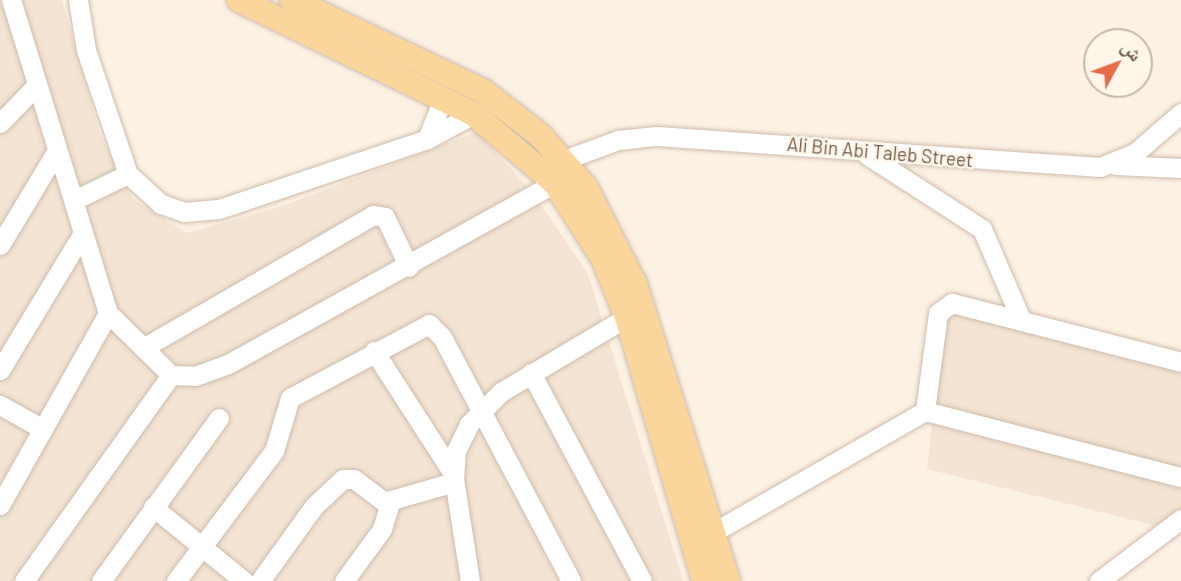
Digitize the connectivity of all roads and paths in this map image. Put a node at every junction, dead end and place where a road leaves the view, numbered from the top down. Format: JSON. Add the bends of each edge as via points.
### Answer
{"nodes":[{"id":1,"x":12,"y":0,"type":"edge"},
{"id":2,"x":79,"y":0,"type":"edge"},
{"id":3,"x":239,"y":0,"type":"edge"},
{"id":4,"x":292,"y":0,"type":"edge"},
{"id":5,"x":264,"y":6,"type":"edge"},
{"id":6,"x":36,"y":86,"type":"junction"},
{"id":7,"x":443,"y":99,"type":"junction"},
{"id":8,"x":1181,"y":113,"type":"edge"},
{"id":9,"x":474,"y":114,"type":"junction"},
{"id":10,"x":0,"y":123,"type":"edge"},
{"id":11,"x":427,"y":139,"type":"junction"},
{"id":12,"x":864,"y":153,"type":"junction"},
{"id":13,"x":55,"y":154,"type":"junction"},
{"id":14,"x":564,"y":160,"type":"junction"},
{"id":15,"x":1112,"y":165,"type":"junction"},
{"id":16,"x":1181,"y":168,"type":"edge"},
{"id":17,"x":128,"y":174,"type":"junction"},
{"id":18,"x":555,"y":184,"type":"junction"},
{"id":19,"x":74,"y":200,"type":"junction"},
{"id":20,"x":83,"y":233,"type":"junction"},
{"id":21,"x":0,"y":245,"type":"edge"},
{"id":22,"x":409,"y":267,"type":"junction"},
{"id":23,"x":108,"y":313,"type":"junction"},
{"id":24,"x":627,"y":317,"type":"junction"},
{"id":25,"x":1021,"y":319,"type":"junction"},
{"id":26,"x":143,"y":348,"type":"junction"},
{"id":27,"x":374,"y":351,"type":"junction"},
{"id":28,"x":1181,"y":362,"type":"edge"},
{"id":29,"x":0,"y":370,"type":"edge"},
{"id":30,"x":531,"y":373,"type":"junction"},
{"id":31,"x":171,"y":375,"type":"junction"},
{"id":32,"x":0,"y":405,"type":"edge"},
{"id":33,"x":480,"y":410,"type":"junction"},
{"id":34,"x":925,"y":411,"type":"junction"},
{"id":35,"x":219,"y":418,"type":"dead end"},
{"id":36,"x":43,"y":429,"type":"junction"},
{"id":37,"x":1181,"y":477,"type":"edge"},
{"id":38,"x":454,"y":479,"type":"junction"},
{"id":39,"x":391,"y":500,"type":"junction"},
{"id":40,"x":0,"y":505,"type":"edge"},
{"id":41,"x":153,"y":507,"type":"junction"},
{"id":42,"x":1181,"y":519,"type":"edge"},
{"id":43,"x":712,"y":533,"type":"junction"},
{"id":44,"x":202,"y":544,"type":"junction"},
{"id":45,"x":24,"y":581,"type":"edge"},
{"id":46,"x":101,"y":581,"type":"edge"},
{"id":47,"x":176,"y":581,"type":"edge"},
{"id":48,"x":244,"y":581,"type":"edge"},
{"id":49,"x":260,"y":581,"type":"edge"},
{"id":50,"x":344,"y":581,"type":"edge"},
{"id":51,"x":470,"y":581,"type":"edge"},
{"id":52,"x":571,"y":581,"type":"edge"},
{"id":53,"x":642,"y":581,"type":"edge"},
{"id":54,"x":704,"y":581,"type":"edge"},
{"id":55,"x":729,"y":581,"type":"edge"},
{"id":56,"x":1099,"y":581,"type":"edge"}],
"edges":[{"from":1,"to":6,"type":"street"},
{"from":2,"to":17,"type":"street","via":[[86,50]]},
{"from":3,"to":5,"type":"main road"},
{"from":4,"to":14,"type":"main road","via":[[483,91]]},
{"from":5,"to":7,"type":"main road"},
{"from":6,"to":10,"type":"street"},
{"from":6,"to":13,"type":"street"},
{"from":7,"to":9,"type":"main road"},
{"from":7,"to":11,"type":"street"},
{"from":8,"to":15,"type":"street"},
{"from":9,"to":11,"type":"street"},
{"from":9,"to":18,"type":"main road"},
{"from":11,"to":17,"type":"street","via":[[219,209],[184,212],[161,204]]},
{"from":12,"to":14,"type":"street","name":"Ali Bin Abi Taleb Street","via":[[641,137]]},
{"from":12,"to":15,"type":"street","name":"Ali Bin Abi Taleb Street"},
{"from":12,"to":25,"type":"street","via":[[982,229]]},
{"from":13,"to":19,"type":"street"},
{"from":13,"to":21,"type":"street"},
{"from":14,"to":43,"type":"main road","via":[[622,251]]},
{"from":15,"to":16,"type":"street","name":"Ali Bin Abi Taleb Street"},
{"from":17,"to":19,"type":"street"},
{"from":18,"to":22,"type":"street"},
{"from":18,"to":24,"type":"main road","via":[[603,258]]},
{"from":19,"to":20,"type":"street"},
{"from":20,"to":23,"type":"street"},
{"from":20,"to":29,"type":"street"},
{"from":22,"to":26,"type":"street","via":[[385,217],[373,215]]},
{"from":22,"to":31,"type":"street","via":[[228,364],[195,376]]},
{"from":23,"to":26,"type":"street"},
{"from":23,"to":36,"type":"street"},
{"from":24,"to":30,"type":"street"},
{"from":24,"to":54,"type":"main road"},
{"from":25,"to":28,"type":"street"},
{"from":25,"to":34,"type":"street","via":[[964,304],[940,309]]},
{"from":26,"to":31,"type":"street"},
{"from":27,"to":33,"type":"street","via":[[433,325]]},
{"from":27,"to":38,"type":"street"},
{"from":27,"to":44,"type":"street","via":[[290,398],[274,451]]},
{"from":30,"to":33,"type":"street"},
{"from":30,"to":53,"type":"street"},
{"from":31,"to":45,"type":"street"},
{"from":32,"to":36,"type":"street"},
{"from":33,"to":38,"type":"street","via":[[461,438]]},
{"from":33,"to":52,"type":"street"},
{"from":34,"to":37,"type":"street"},
{"from":34,"to":43,"type":"street"},
{"from":35,"to":41,"type":"street"},
{"from":36,"to":40,"type":"street"},
{"from":38,"to":39,"type":"street"},
{"from":38,"to":51,"type":"street"},
{"from":39,"to":49,"type":"street","via":[[378,500],[354,479],[335,484]]},
{"from":39,"to":50,"type":"street","via":[[382,529]]},
{"from":41,"to":44,"type":"street"},
{"from":41,"to":46,"type":"street"},
{"from":42,"to":56,"type":"street"},
{"from":43,"to":55,"type":"main road"},
{"from":44,"to":47,"type":"street"},
{"from":44,"to":48,"type":"street"}]}
